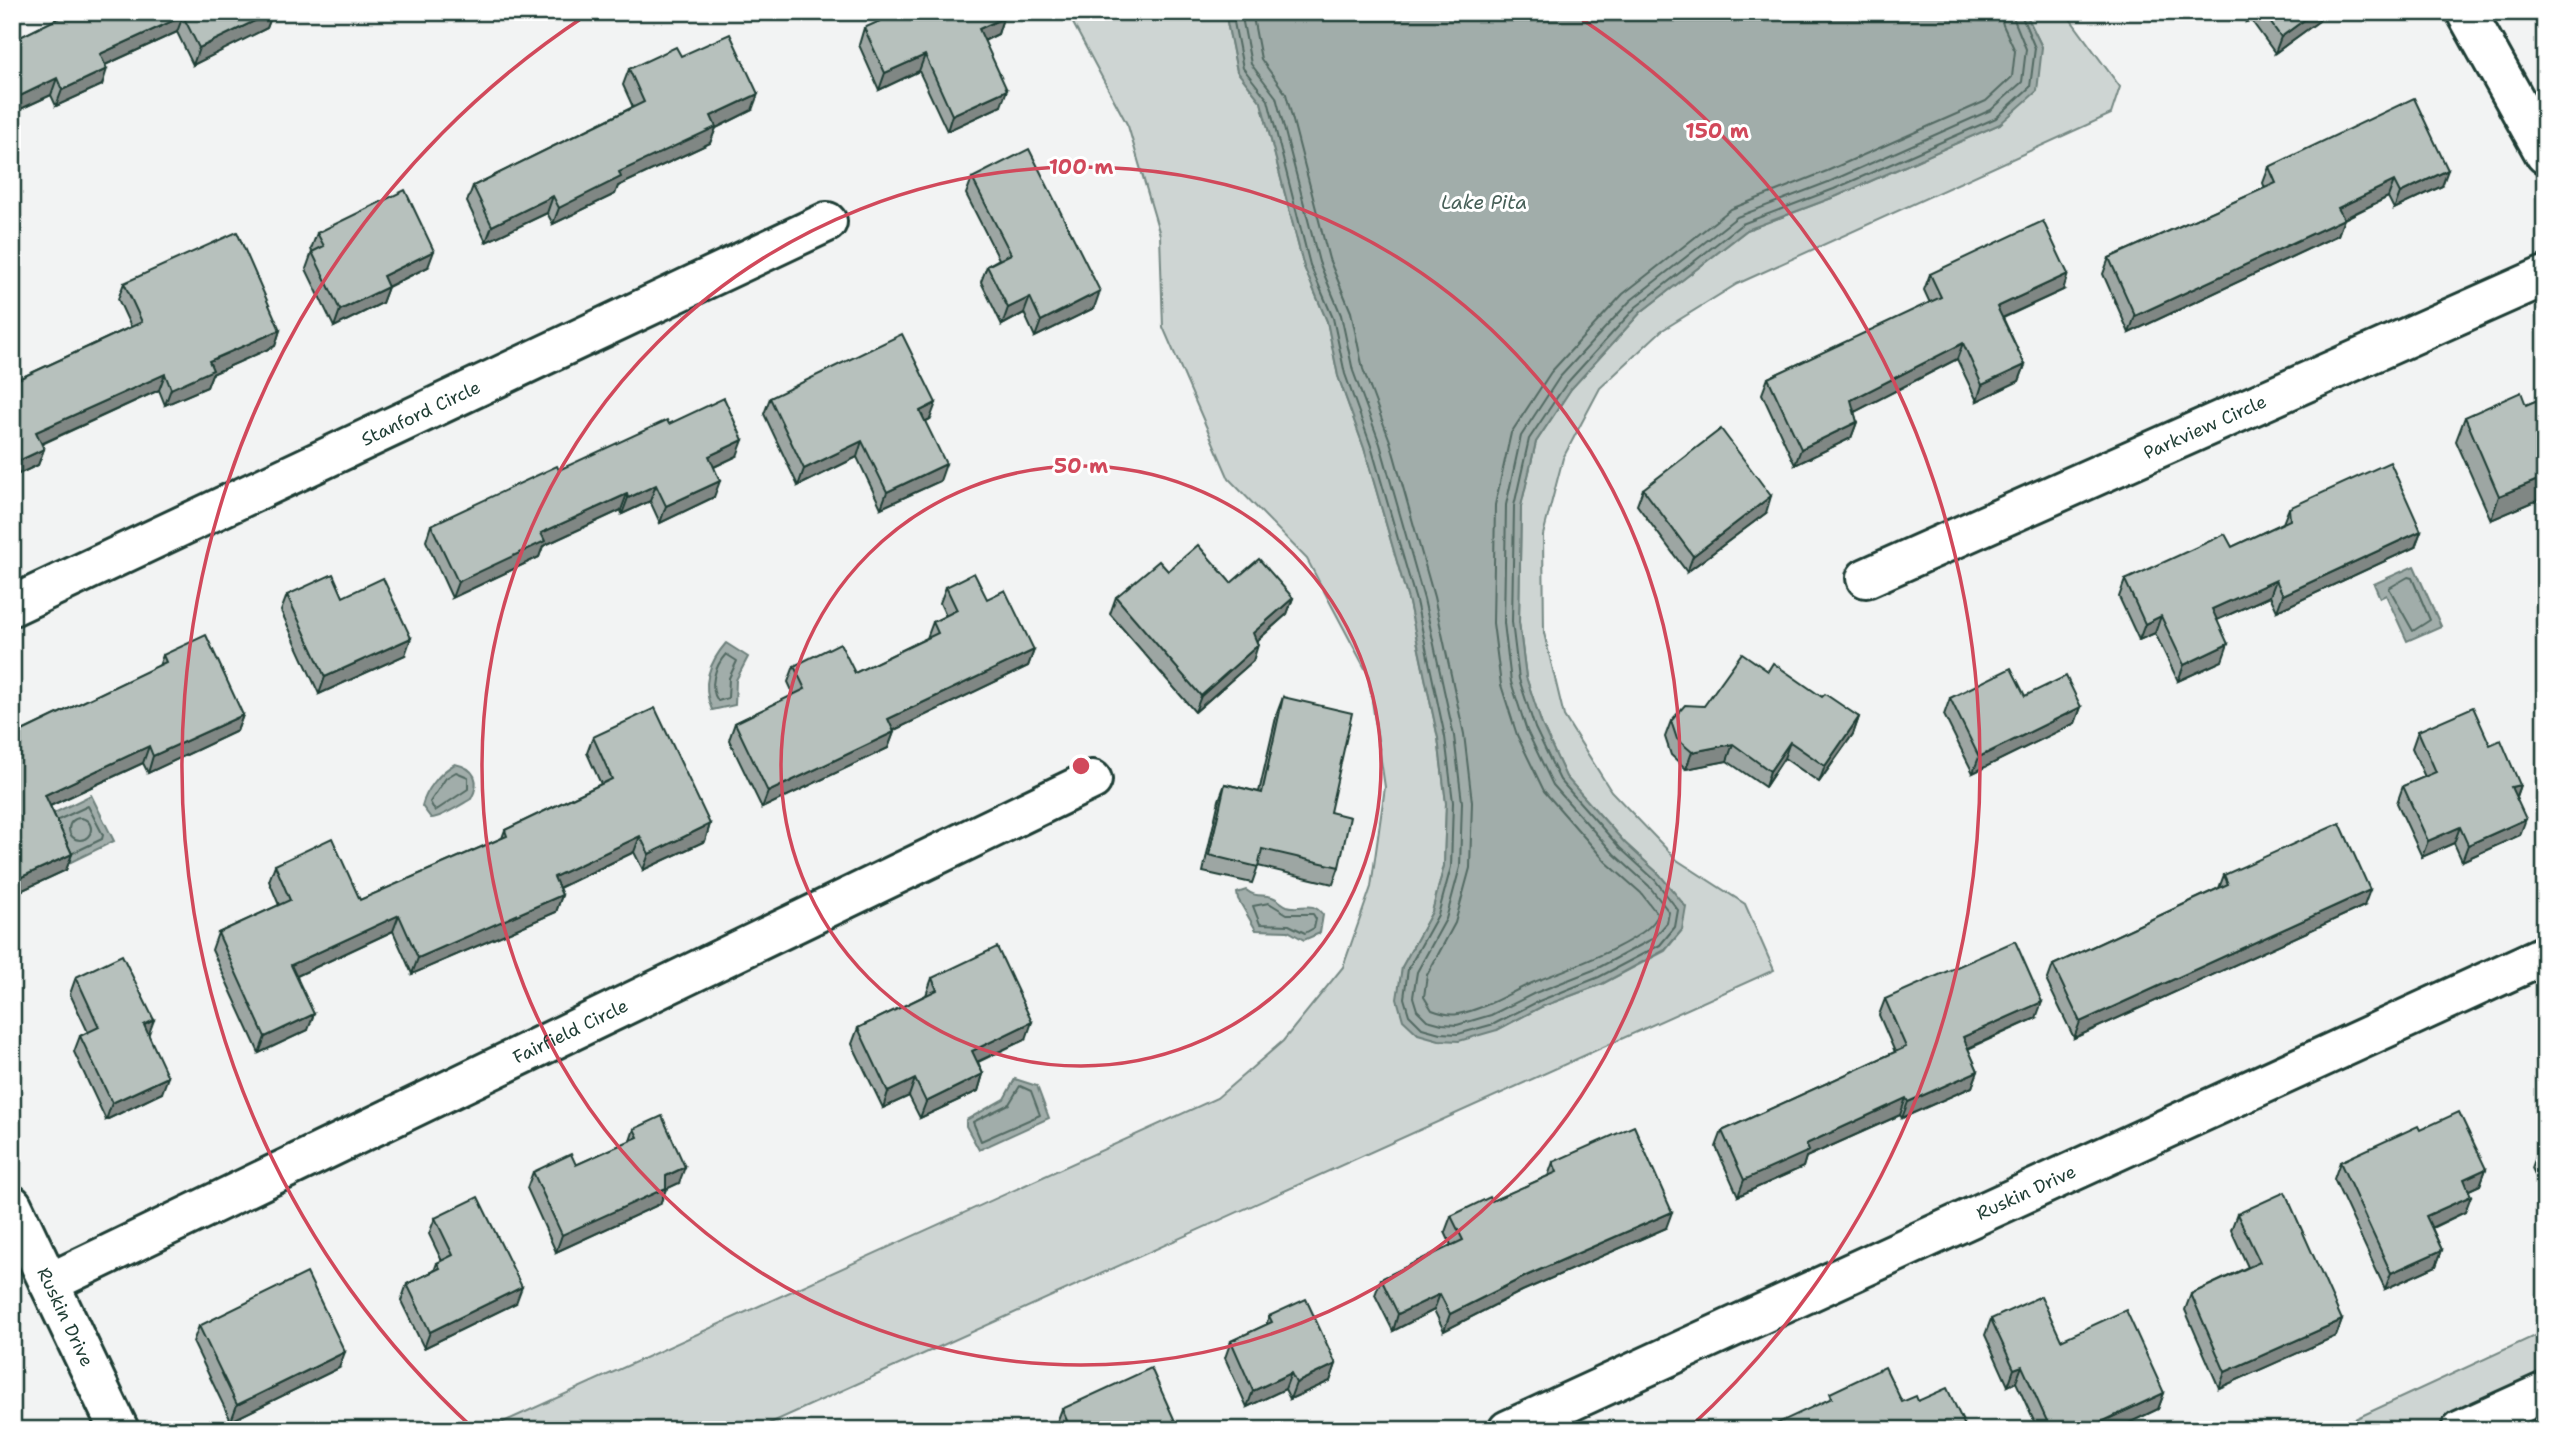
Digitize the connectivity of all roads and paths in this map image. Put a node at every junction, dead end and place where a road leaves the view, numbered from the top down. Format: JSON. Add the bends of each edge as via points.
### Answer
{"nodes":[{"id":1,"x":2466,"y":12,"type":"edge"},
{"id":2,"x":2545,"y":154,"type":"edge"},
{"id":3,"x":827,"y":222,"type":"dead end"},
{"id":4,"x":2545,"y":276,"type":"edge"},
{"id":5,"x":1866,"y":578,"type":"dead end"},
{"id":6,"x":12,"y":606,"type":"edge"},
{"id":7,"x":1092,"y":780,"type":"dead end"},
{"id":8,"x":2545,"y":955,"type":"edge"},
{"id":9,"x":12,"y":1205,"type":"edge"},
{"id":10,"x":49,"y":1283,"type":"junction"},
{"id":11,"x":2545,"y":1392,"type":"edge"},
{"id":12,"x":119,"y":1430,"type":"edge"},
{"id":13,"x":1508,"y":1430,"type":"edge"},
{"id":14,"x":2461,"y":1430,"type":"edge"}],
"edges":[{"from":1,"to":2,"type":"street"},
{"from":3,"to":6,"type":"street","name":"Stanford Circle"},
{"from":4,"to":5,"type":"street","name":"Parkview Circle"},
{"from":7,"to":10,"type":"street","name":"Fairfield Circle"},
{"from":8,"to":13,"type":"street","name":"Ruskin Drive"},
{"from":9,"to":10,"type":"street","name":"Ruskin Drive"},
{"from":10,"to":12,"type":"street","name":"Ruskin Drive"},
{"from":11,"to":14,"type":"street"}]}
